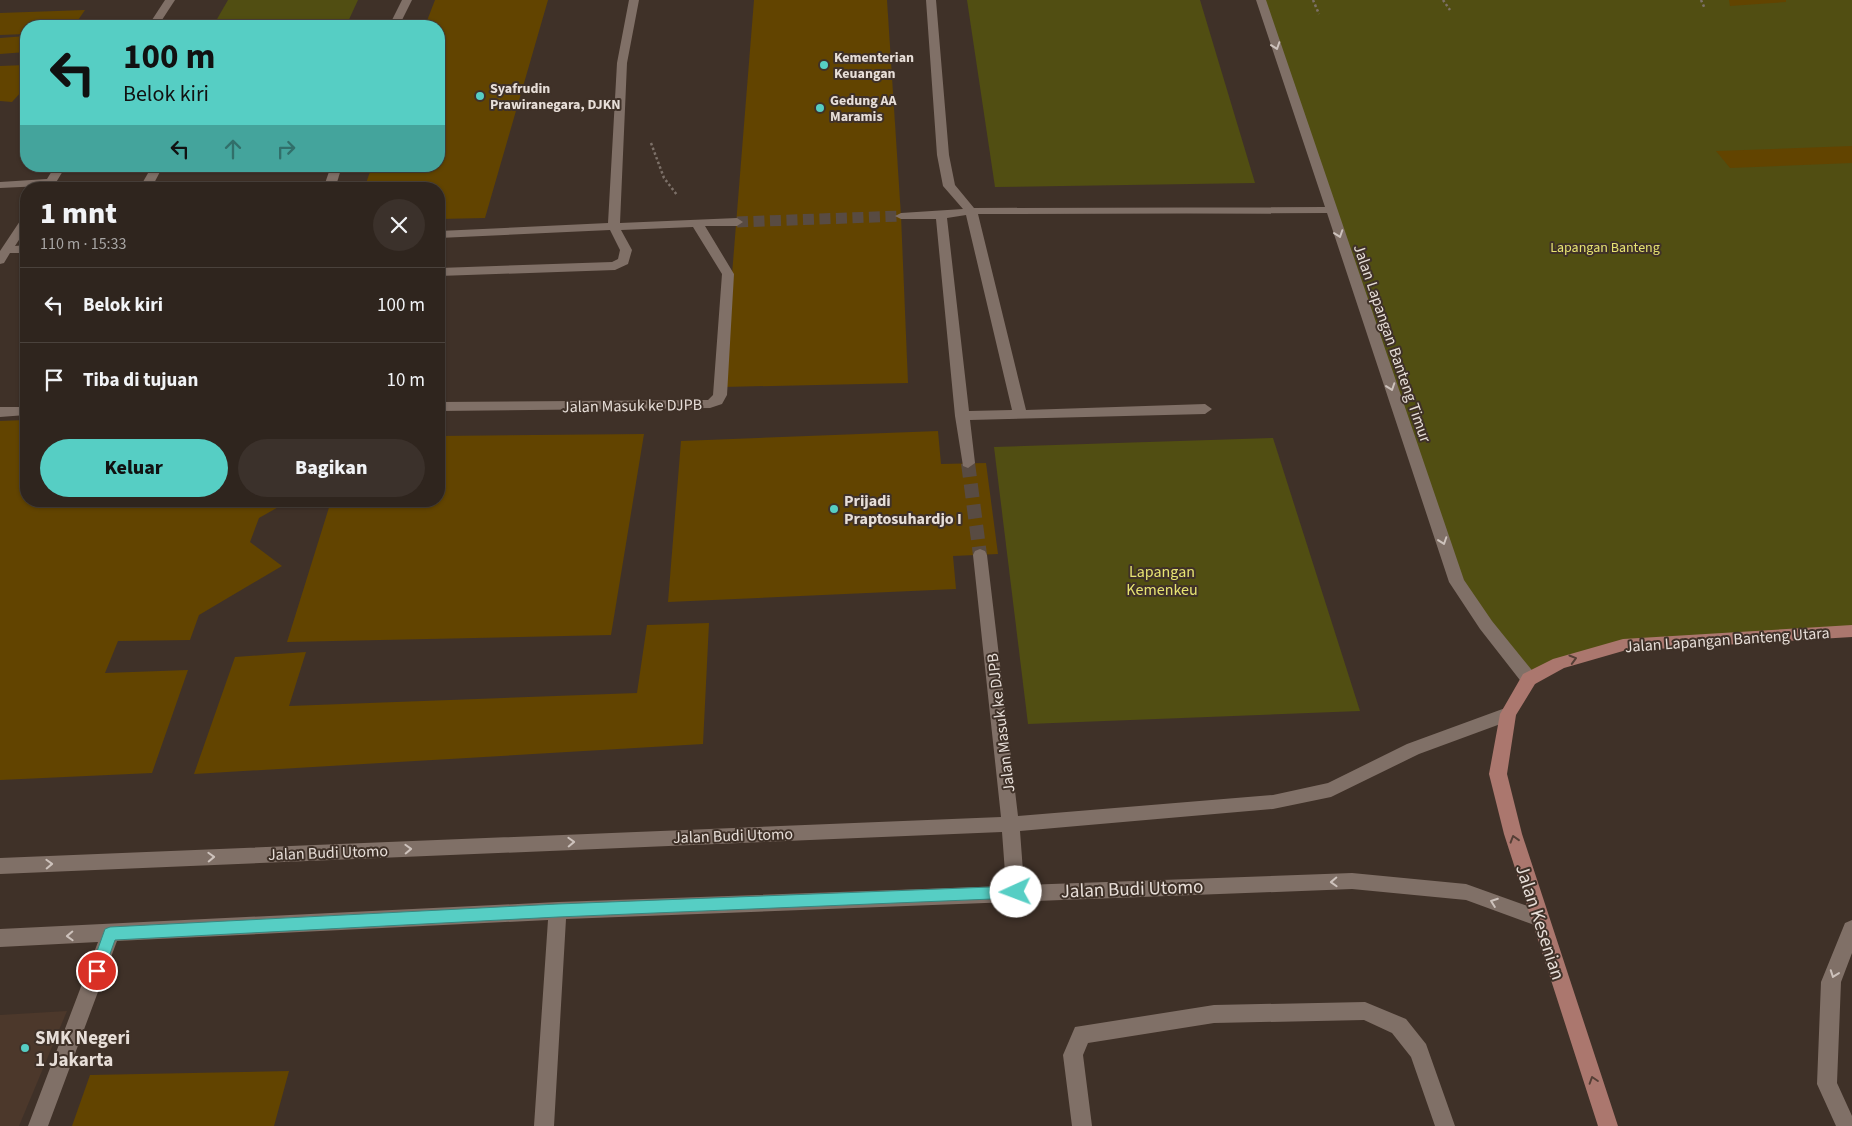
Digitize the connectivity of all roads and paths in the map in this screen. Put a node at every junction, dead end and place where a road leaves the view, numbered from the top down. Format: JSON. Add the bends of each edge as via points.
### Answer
{"nodes":[{"id":1,"x":170,"y":0,"type":"edge"},
{"id":2,"x":407,"y":0,"type":"edge"},
{"id":3,"x":634,"y":0,"type":"edge"},
{"id":4,"x":931,"y":0,"type":"edge"},
{"id":5,"x":1261,"y":0,"type":"edge"},
{"id":6,"x":1313,"y":0,"type":"edge"},
{"id":7,"x":1443,"y":0,"type":"edge"},
{"id":8,"x":1700,"y":0,"type":"edge"},
{"id":9,"x":1705,"y":9,"type":"dead end"},
{"id":10,"x":1450,"y":10,"type":"dead end"},
{"id":11,"x":1319,"y":14,"type":"dead end"},
{"id":12,"x":157,"y":20,"type":"edge"},
{"id":13,"x":397,"y":20,"type":"edge"},
{"id":14,"x":0,"y":185,"type":"edge"},
{"id":15,"x":20,"y":185,"type":"edge"},
{"id":16,"x":1331,"y":210,"type":"junction"},
{"id":17,"x":971,"y":211,"type":"junction"},
{"id":18,"x":941,"y":215,"type":"junction"},
{"id":19,"x":902,"y":216,"type":"tunnel mouth"},
{"id":20,"x":737,"y":222,"type":"tunnel mouth"},
{"id":21,"x":697,"y":223,"type":"junction"},
{"id":22,"x":614,"y":227,"type":"junction"},
{"id":23,"x":20,"y":229,"type":"edge"},
{"id":24,"x":445,"y":234,"type":"edge"},
{"id":25,"x":20,"y":251,"type":"edge"},
{"id":26,"x":3,"y":255,"type":"edge"},
{"id":27,"x":445,"y":272,"type":"edge"},
{"id":28,"x":445,"y":407,"type":"edge"},
{"id":29,"x":1205,"y":409,"type":"dead end"},
{"id":30,"x":20,"y":411,"type":"edge"},
{"id":31,"x":0,"y":412,"type":"edge"},
{"id":32,"x":1020,"y":414,"type":"junction"},
{"id":33,"x":962,"y":416,"type":"junction"},
{"id":34,"x":968,"y":463,"type":"tunnel mouth"},
{"id":35,"x":980,"y":554,"type":"tunnel mouth"},
{"id":36,"x":1852,"y":631,"type":"edge"},
{"id":37,"x":1529,"y":679,"type":"junction"},
{"id":38,"x":1508,"y":714,"type":"junction"},
{"id":39,"x":1011,"y":824,"type":"junction"},
{"id":40,"x":0,"y":866,"type":"edge"},
{"id":41,"x":1016,"y":892,"type":"junction"},
{"id":42,"x":558,"y":910,"type":"junction"},
{"id":43,"x":1540,"y":919,"type":"junction"},
{"id":44,"x":1852,"y":929,"type":"edge"},
{"id":45,"x":110,"y":934,"type":"junction"},
{"id":46,"x":0,"y":938,"type":"edge"},
{"id":47,"x":38,"y":1126,"type":"edge"},
{"id":48,"x":544,"y":1126,"type":"edge"},
{"id":49,"x":1082,"y":1126,"type":"edge"},
{"id":50,"x":1445,"y":1126,"type":"edge"},
{"id":51,"x":1608,"y":1126,"type":"edge"},
{"id":52,"x":1846,"y":1126,"type":"edge"}],
"edges":[{"from":1,"to":12,"type":"street"},
{"from":2,"to":13,"type":"street"},
{"from":3,"to":22,"type":"street","via":[[622,63]]},
{"from":4,"to":17,"type":"street","via":[[943,155],[950,186]]},
{"from":5,"to":16,"type":"street","name":"Jalan Lapangan Banteng Timur","one_way":true},
{"from":6,"to":11,"type":"path"},
{"from":7,"to":10,"type":"path"},
{"from":8,"to":9,"type":"path"},
{"from":14,"to":15,"type":"street"},
{"from":16,"to":17,"type":"street"},
{"from":16,"to":37,"type":"street","name":"Jalan Lapangan Banteng Timur","one_way":true,"via":[[1457,582]]},
{"from":17,"to":18,"type":"street"},
{"from":17,"to":32,"type":"street"},
{"from":18,"to":19,"type":"street"},
{"from":18,"to":33,"type":"street"},
{"from":20,"to":21,"type":"street"},
{"from":21,"to":22,"type":"street"},
{"from":21,"to":28,"type":"street","name":"Jalan Masuk ke DJPB","via":[[728,274],[717,401],[710,404]]},
{"from":22,"to":24,"type":"street"},
{"from":22,"to":27,"type":"street","via":[[627,254],[624,261],[615,266]]},
{"from":23,"to":26,"type":"street"},
{"from":25,"to":26,"type":"street"},
{"from":29,"to":32,"type":"street"},
{"from":30,"to":31,"type":"street"},
{"from":32,"to":33,"type":"street"},
{"from":33,"to":34,"type":"street"},
{"from":35,"to":39,"type":"street","name":"Jalan Masuk ke DJPB"},
{"from":37,"to":36,"type":"main road","name":"Jalan Lapangan Banteng Utara","one_way":true,"via":[[1559,663],[1623,645]]},
{"from":37,"to":38,"type":"main road"},
{"from":38,"to":39,"type":"street","name":"Jalan Budi Utomo","via":[[1413,750],[1330,790],[1273,802]]},
{"from":43,"to":38,"type":"main road","name":"Jalan Kesenian","one_way":true,"via":[[1498,774]]},
{"from":40,"to":39,"type":"street","name":"Jalan Budi Utomo","one_way":true},
{"from":39,"to":41,"type":"street","name":"Jalan Masuk ke DJPB"},
{"from":41,"to":42,"type":"street","name":"Jalan Budi Utomo"},
{"from":43,"to":41,"type":"street","name":"Jalan Budi Utomo","one_way":true,"via":[[1466,892],[1352,881]]},
{"from":42,"to":45,"type":"street","name":"Jalan Budi Utomo"},
{"from":42,"to":48,"type":"street"},
{"from":51,"to":43,"type":"main road","name":"Jalan Kesenian","one_way":true},
{"from":44,"to":52,"type":"street","one_way":true,"via":[[1831,982],[1827,1084]]},
{"from":45,"to":46,"type":"street","name":"Jalan Budi Utomo","one_way":true},
{"from":45,"to":47,"type":"street"},
{"from":49,"to":50,"type":"street","via":[[1073,1055],[1082,1034],[1214,1014],[1365,1011],[1398,1026],[1420,1051]]}]}
